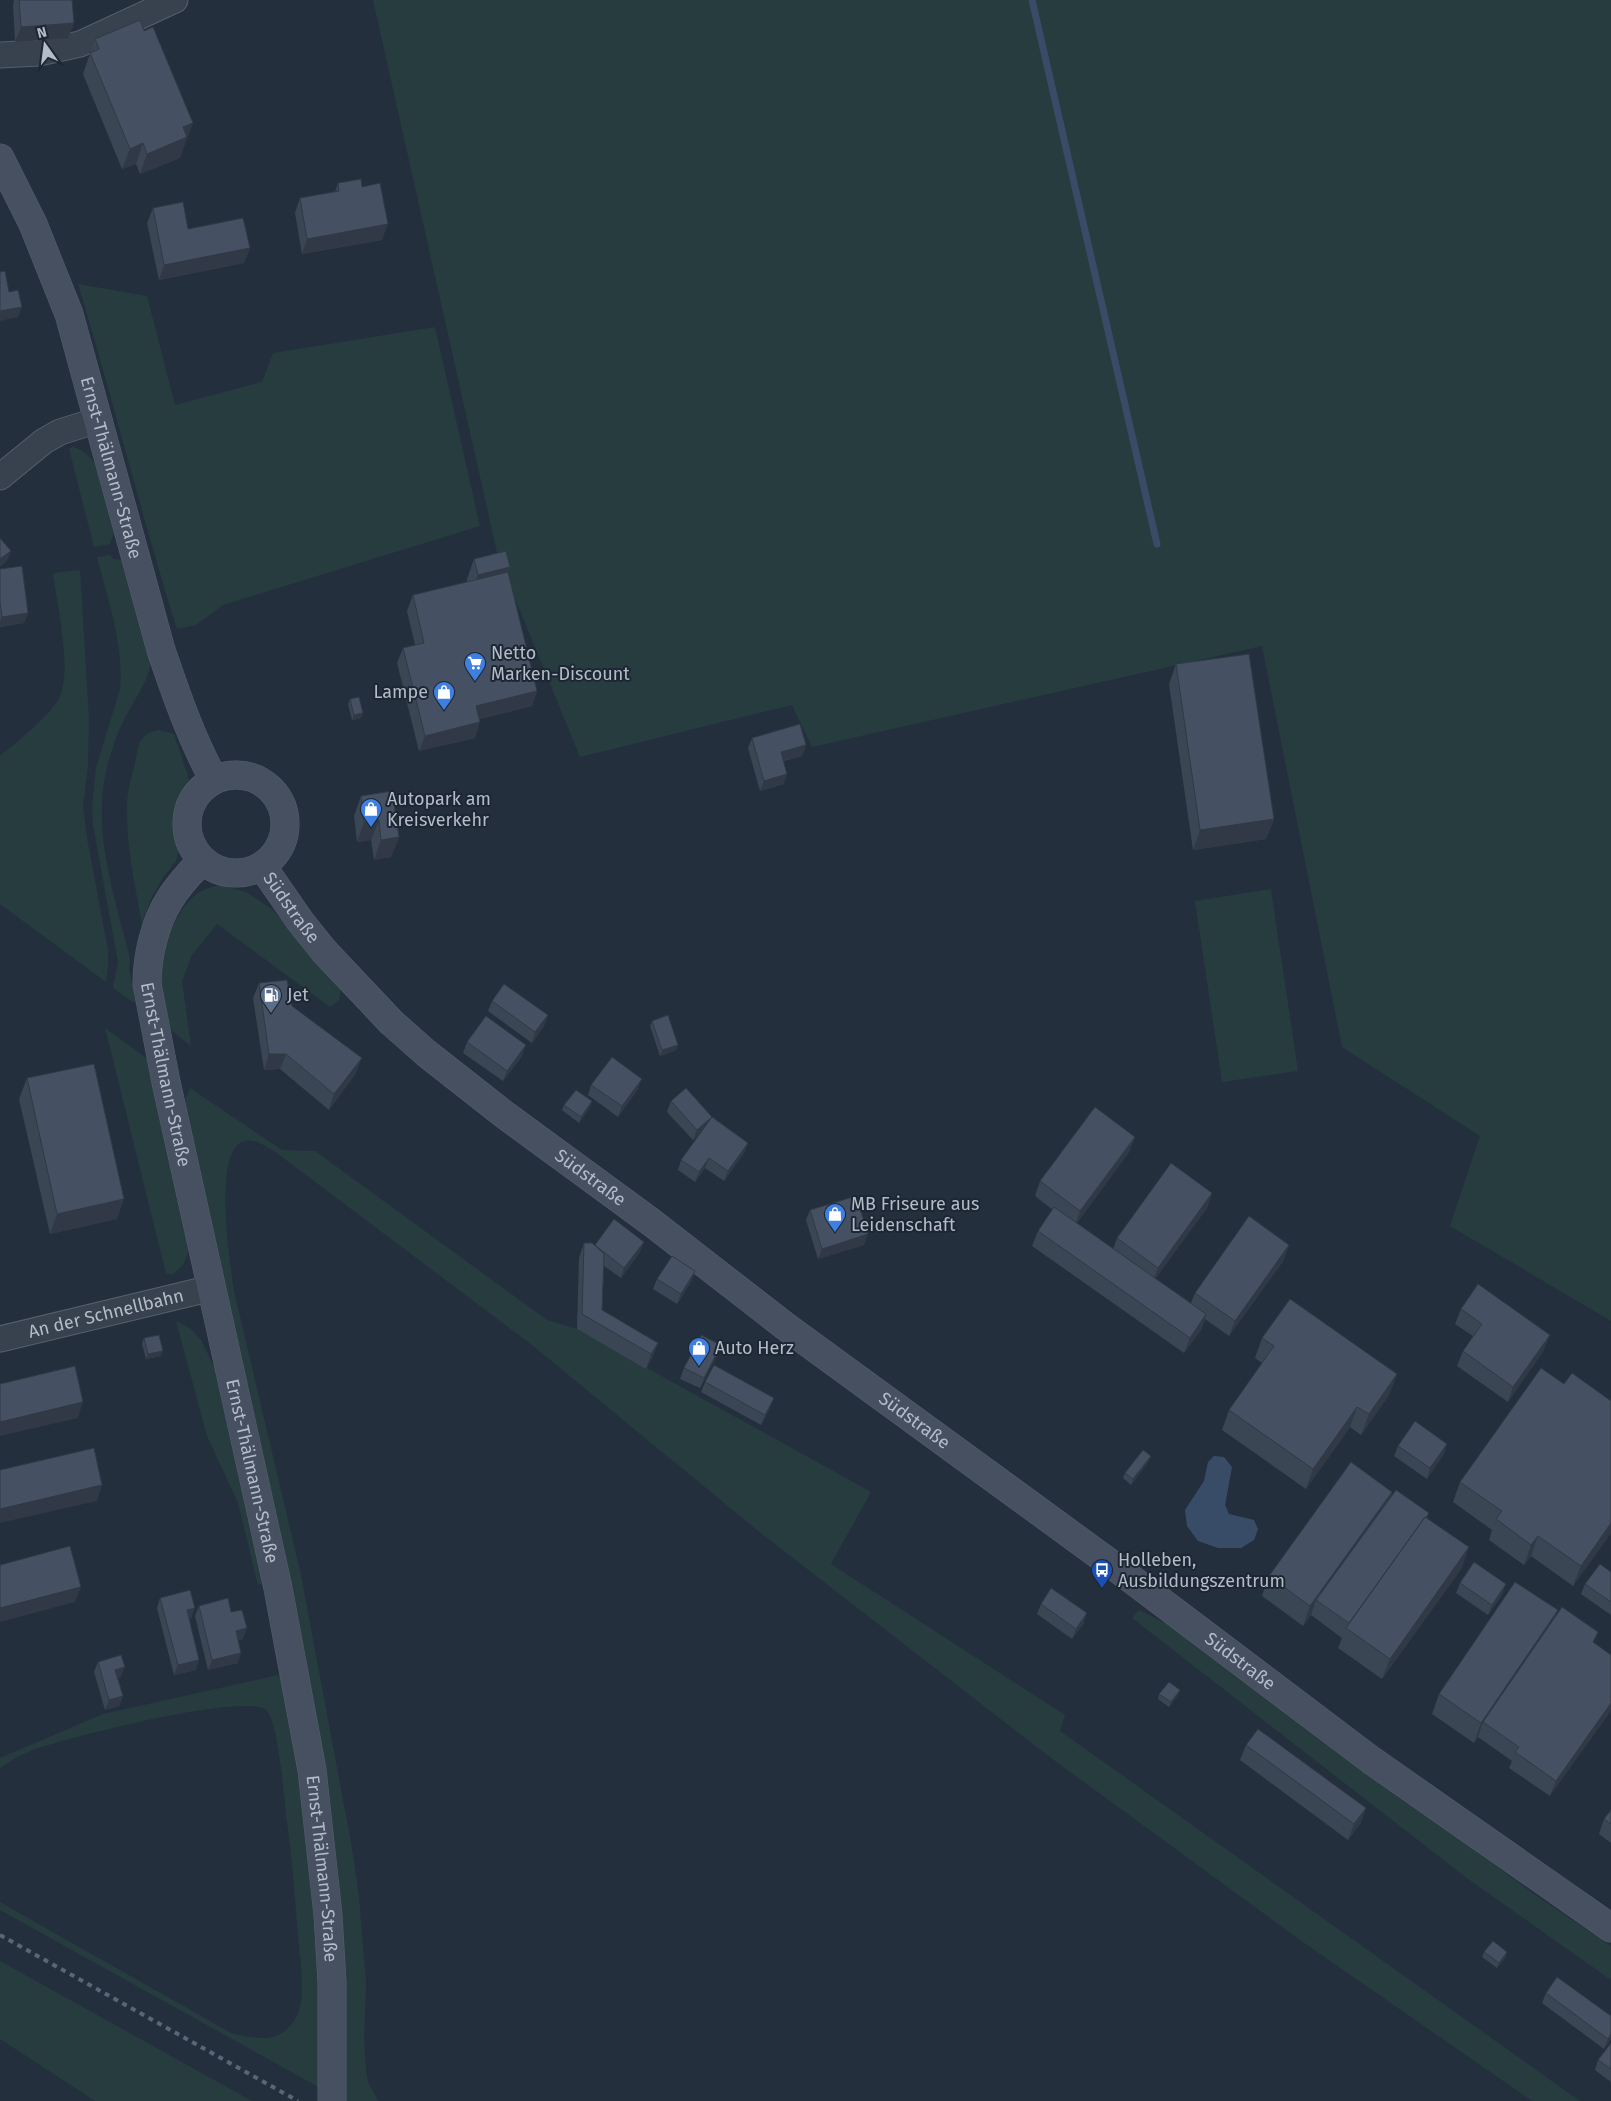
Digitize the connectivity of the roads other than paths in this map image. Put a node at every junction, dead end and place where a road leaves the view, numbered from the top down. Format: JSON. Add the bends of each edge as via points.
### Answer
{"nodes":[{"id":1,"x":175,"y":0,"type":"edge"},
{"id":2,"x":0,"y":56,"type":"edge"},
{"id":3,"x":0,"y":158,"type":"edge"},
{"id":4,"x":98,"y":420,"type":"junction"},
{"id":5,"x":0,"y":477,"type":"edge"},
{"id":6,"x":214,"y":780,"type":"junction"},
{"id":7,"x":202,"y":860,"type":"junction"},
{"id":8,"x":262,"y":866,"type":"junction"},
{"id":9,"x":212,"y":1288,"type":"junction"},
{"id":10,"x":0,"y":1339,"type":"edge"},
{"id":11,"x":1611,"y":1928,"type":"edge"},
{"id":12,"x":332,"y":2101,"type":"edge"}],
"edges":[{"from":1,"to":2,"type":"street","via":[[80,44],[39,53]]},
{"from":3,"to":4,"type":"main road","name":"Ernst-Thälmann-Straße","via":[[50,263],[69,314]]},
{"from":4,"to":5,"type":"street","via":[[60,432],[44,441]]},
{"from":4,"to":6,"type":"main road","name":"Ernst-Thälmann-Straße","via":[[164,659],[199,752]]},
{"from":6,"to":7,"type":"main road","via":[[198,793],[188,812],[189,840]]},
{"from":6,"to":8,"type":"main road","via":[[230,775],[262,782],[283,807],[286,824],[283,840],[275,855]]},
{"from":7,"to":8,"type":"main road","via":[[219,871],[234,874]]},
{"from":7,"to":9,"type":"main road","name":"Ernst-Thälmann-Straße","via":[[170,899],[159,923],[147,969],[147,984]]},
{"from":8,"to":11,"type":"main road","name":"Südstraße","via":[[324,951],[391,1022],[433,1059],[785,1326],[1123,1573],[1371,1760]]},
{"from":9,"to":10,"type":"street","name":"An der Schnellbahn"},
{"from":9,"to":12,"type":"main road","name":"Ernst-Thälmann-Straße","via":[[278,1588],[312,1770],[328,1915],[332,1982]]}]}
